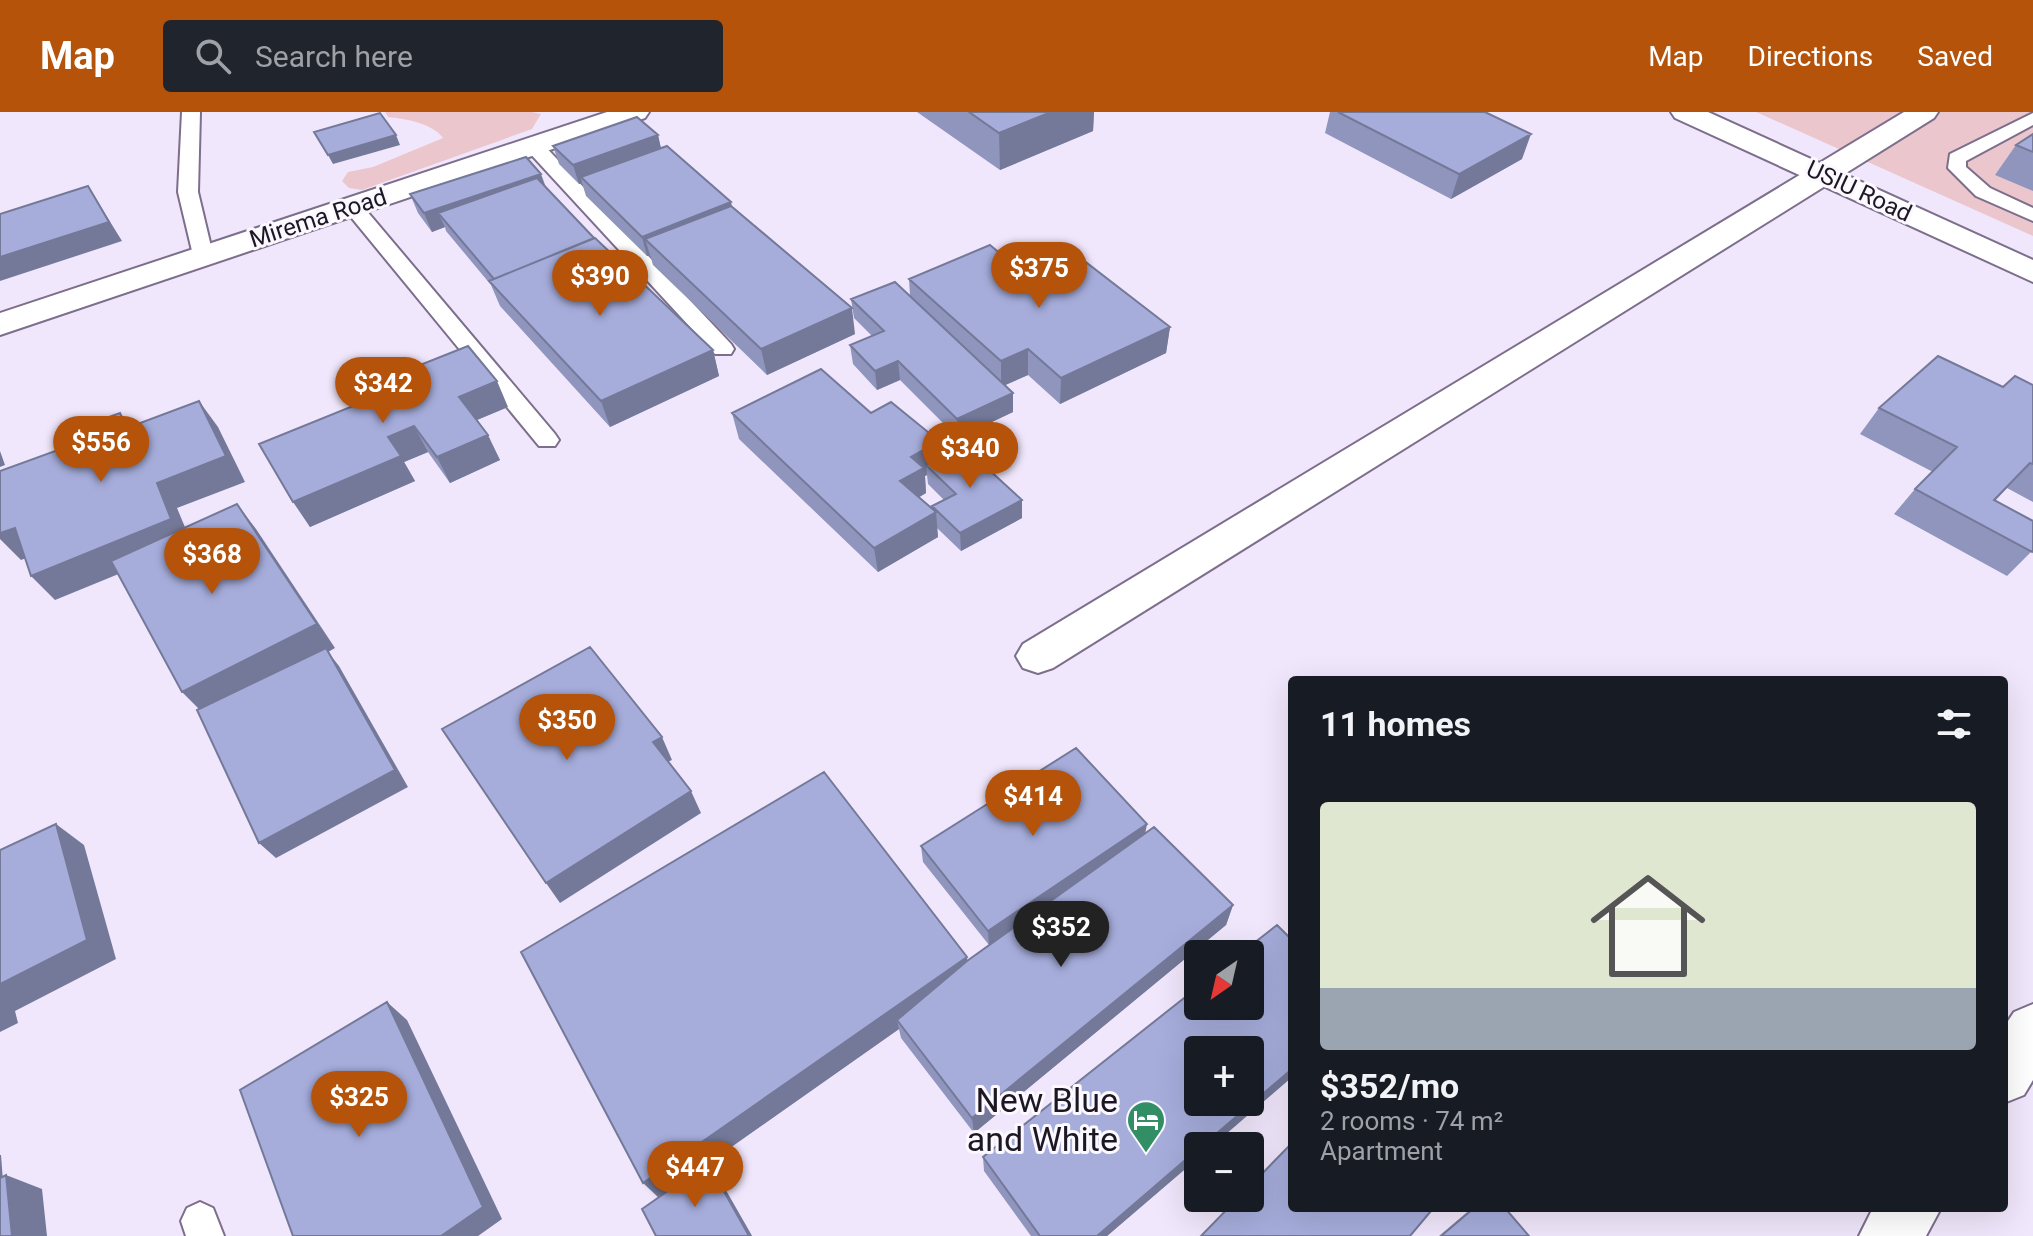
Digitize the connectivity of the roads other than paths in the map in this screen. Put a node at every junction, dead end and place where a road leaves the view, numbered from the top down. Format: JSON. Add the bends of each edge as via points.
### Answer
{"nodes":[{"id":1,"x":191,"y":112,"type":"edge"},
{"id":2,"x":635,"y":112,"type":"edge"},
{"id":3,"x":1685,"y":112,"type":"edge"},
{"id":4,"x":1924,"y":112,"type":"edge"},
{"id":5,"x":2033,"y":118,"type":"edge"},
{"id":6,"x":533,"y":145,"type":"junction"},
{"id":7,"x":1822,"y":173,"type":"junction"},
{"id":8,"x":353,"y":207,"type":"junction"},
{"id":9,"x":2033,"y":215,"type":"edge"},
{"id":10,"x":203,"y":255,"type":"junction"},
{"id":11,"x":2033,"y":272,"type":"edge"},
{"id":12,"x":0,"y":324,"type":"edge"},
{"id":13,"x":723,"y":349,"type":"edge"},
{"id":14,"x":547,"y":440,"type":"dead end"},
{"id":15,"x":1038,"y":656,"type":"dead end"},
{"id":16,"x":2033,"y":1031,"type":"edge"},
{"id":17,"x":2008,"y":1069,"type":"edge"},
{"id":18,"x":1908,"y":1212,"type":"edge"},
{"id":19,"x":1889,"y":1236,"type":"edge"}],
"edges":[{"from":1,"to":10,"type":"lane","via":[[188,192]]},
{"from":2,"to":6,"type":"street","name":"Mirema Road"},
{"from":3,"to":7,"type":"street","name":"USIU Road"},
{"from":4,"to":7,"type":"street"},
{"from":5,"to":9,"type":"lane","via":[[1957,158],[1957,168],[1983,192]]},
{"from":6,"to":8,"type":"street","name":"Mirema Road"},
{"from":6,"to":13,"type":"lane"},
{"from":7,"to":11,"type":"street","name":"USIU Road"},
{"from":7,"to":15,"type":"street"},
{"from":8,"to":10,"type":"street","name":"Mirema Road"},
{"from":8,"to":14,"type":"lane"},
{"from":10,"to":12,"type":"street","name":"Mirema Road"},
{"from":16,"to":17,"type":"street"},
{"from":18,"to":19,"type":"street"}]}
